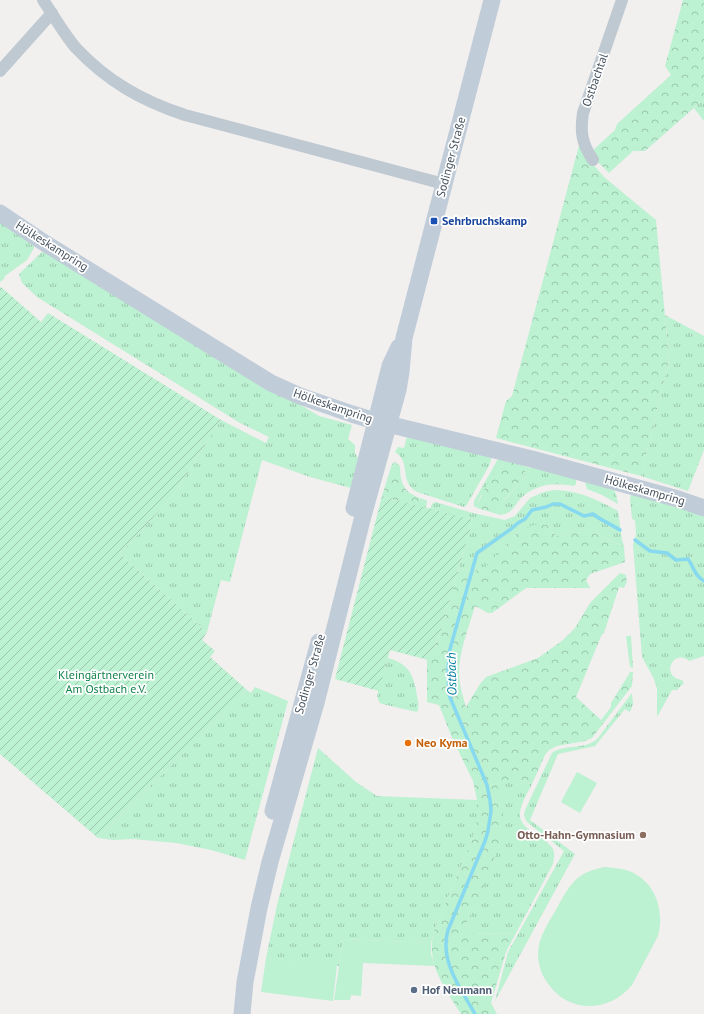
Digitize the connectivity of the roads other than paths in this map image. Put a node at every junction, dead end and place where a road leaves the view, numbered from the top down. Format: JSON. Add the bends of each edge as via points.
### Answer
{"nodes":[{"id":1,"x":43,"y":0,"type":"edge"},
{"id":2,"x":492,"y":0,"type":"edge"},
{"id":3,"x":622,"y":0,"type":"edge"},
{"id":4,"x":52,"y":13,"type":"junction"},
{"id":5,"x":0,"y":71,"type":"edge"},
{"id":6,"x":593,"y":160,"type":"dead end"},
{"id":7,"x":444,"y":184,"type":"junction"},
{"id":8,"x":0,"y":213,"type":"edge"},
{"id":9,"x":382,"y":422,"type":"junction"},
{"id":10,"x":704,"y":508,"type":"edge"},
{"id":11,"x":230,"y":1014,"type":"edge"},
{"id":12,"x":242,"y":1014,"type":"edge"}],
"edges":[{"from":1,"to":4,"type":"street"},
{"from":2,"to":7,"type":"main road","name":"Sodinger Straße"},
{"from":3,"to":6,"type":"street","name":"Ostbachtal","via":[[583,113],[583,142]]},
{"from":4,"to":5,"type":"street"},
{"from":4,"to":7,"type":"street","via":[[76,47],[99,69],[118,84],[159,107]]},
{"from":7,"to":9,"type":"main road","name":"Sodinger Straße","via":[[404,338],[390,366]]},
{"from":8,"to":9,"type":"main road","name":"Hölkeskampring","via":[[271,383],[300,396]]},
{"from":9,"to":10,"type":"main road","name":"Hölkeskampring","via":[[503,451]]},
{"from":9,"to":11,"type":"main road","name":"Sodinger Straße","via":[[300,707],[252,890]]},
{"from":9,"to":12,"type":"main road","name":"Sodinger Straße","via":[[363,516],[316,703],[259,908],[245,982]]}]}
